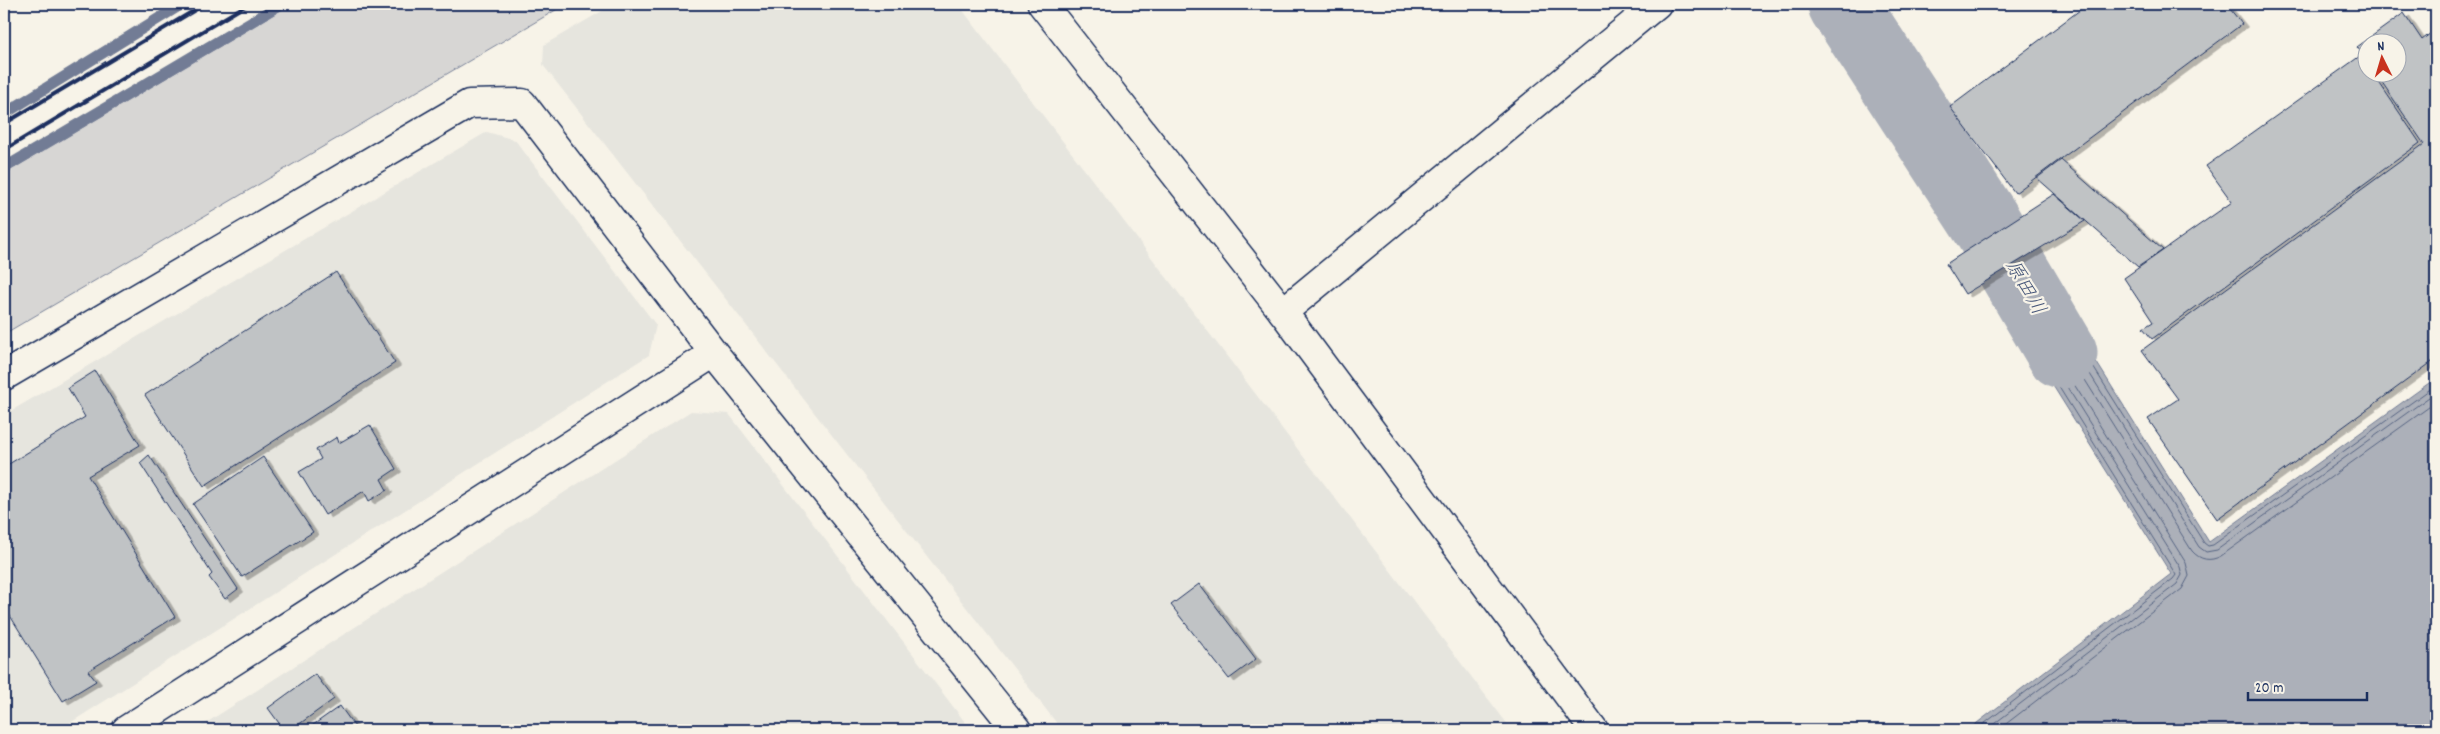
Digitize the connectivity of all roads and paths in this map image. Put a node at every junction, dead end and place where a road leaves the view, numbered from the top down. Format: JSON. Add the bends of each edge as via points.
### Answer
{"nodes":[{"id":1,"x":1042,"y":4,"type":"edge"},
{"id":2,"x":1657,"y":4,"type":"edge"},
{"id":3,"x":1283,"y":312,"type":"junction"},
{"id":4,"x":714,"y":353,"type":"junction"},
{"id":5,"x":4,"y":376,"type":"edge"},
{"id":6,"x":126,"y":730,"type":"edge"},
{"id":7,"x":1017,"y":730,"type":"edge"},
{"id":8,"x":1594,"y":730,"type":"edge"}],
"edges":[{"from":1,"to":3,"type":"street"},
{"from":2,"to":3,"type":"street"},
{"from":3,"to":8,"type":"street"},
{"from":4,"to":5,"type":"street","via":[[522,104],[469,104]]},
{"from":4,"to":6,"type":"street"},
{"from":4,"to":7,"type":"street"}]}
